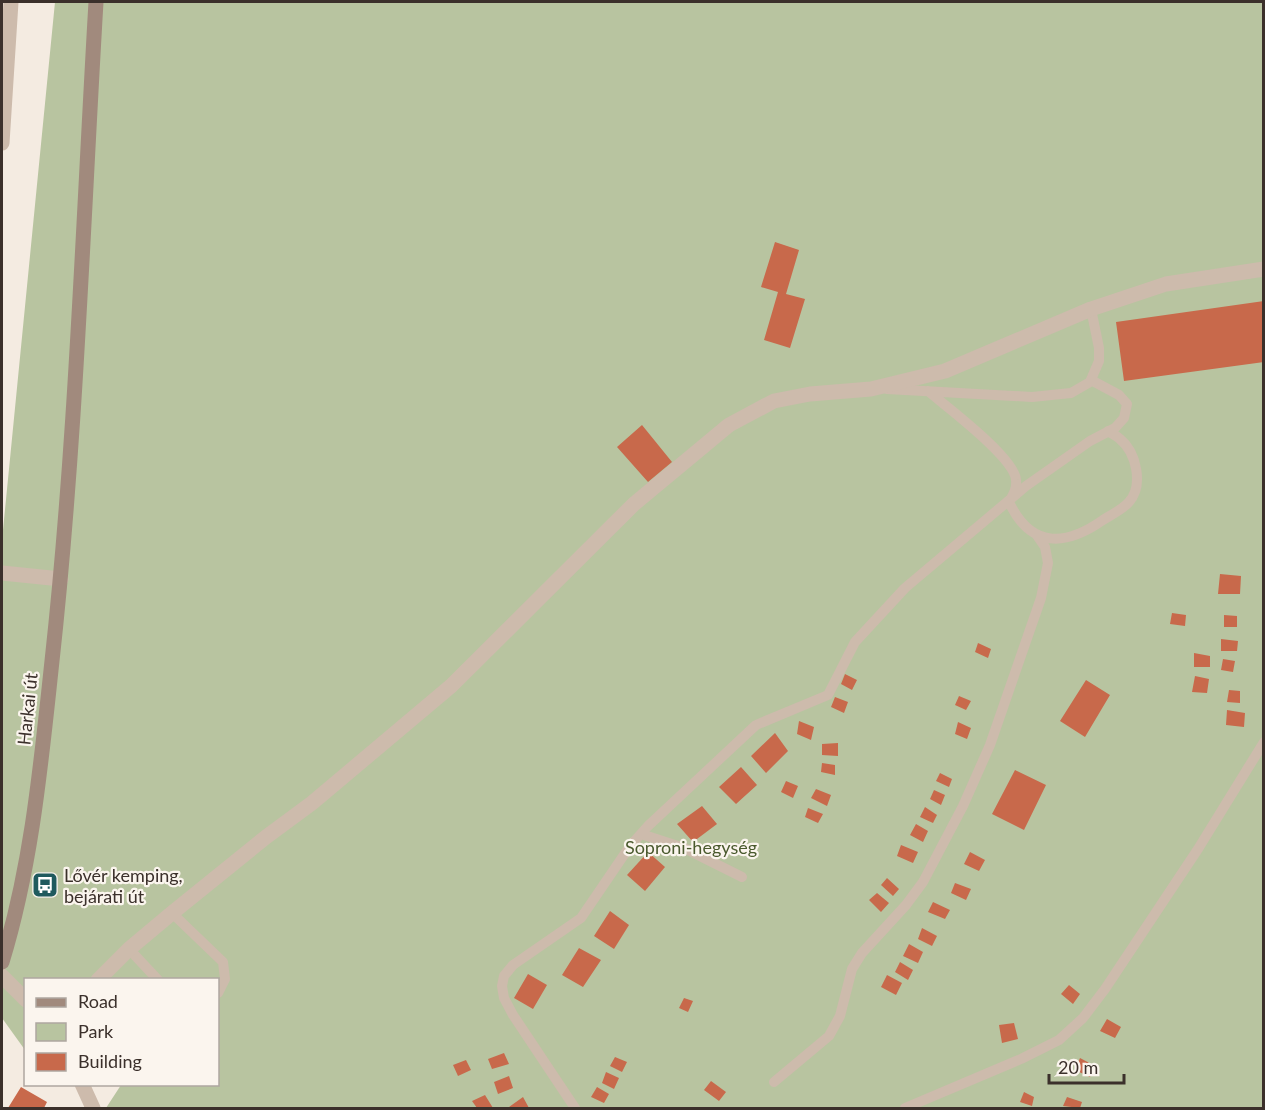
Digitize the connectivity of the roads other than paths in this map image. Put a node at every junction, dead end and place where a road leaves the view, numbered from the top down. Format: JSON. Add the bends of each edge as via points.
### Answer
{"nodes":[{"id":1,"x":11,"y":2,"type":"edge"},
{"id":2,"x":96,"y":2,"type":"edge"},
{"id":3,"x":2,"y":143,"type":"edge"},
{"id":4,"x":1263,"y":269,"type":"edge"},
{"id":5,"x":1091,"y":309,"type":"junction"},
{"id":6,"x":1091,"y":380,"type":"junction"},
{"id":7,"x":871,"y":388,"type":"junction"},
{"id":8,"x":928,"y":391,"type":"junction"},
{"id":9,"x":1108,"y":431,"type":"junction"},
{"id":10,"x":1009,"y":502,"type":"junction"},
{"id":11,"x":1036,"y":534,"type":"junction"},
{"id":12,"x":2,"y":573,"type":"edge"},
{"id":13,"x":61,"y":579,"type":"junction"},
{"id":14,"x":1263,"y":742,"type":"edge"},
{"id":15,"x":641,"y":834,"type":"junction"},
{"id":16,"x":742,"y":877,"type":"dead end"},
{"id":17,"x":172,"y":913,"type":"junction"},
{"id":18,"x":129,"y":949,"type":"junction"},
{"id":19,"x":2,"y":962,"type":"edge"},
{"id":20,"x":2,"y":976,"type":"edge"},
{"id":21,"x":100,"y":978,"type":"edge"},
{"id":22,"x":156,"y":978,"type":"edge"},
{"id":23,"x":219,"y":991,"type":"edge"},
{"id":24,"x":24,"y":998,"type":"edge"},
{"id":25,"x":774,"y":1082,"type":"dead end"},
{"id":26,"x":83,"y":1086,"type":"edge"},
{"id":27,"x":93,"y":1108,"type":"edge"},
{"id":28,"x":575,"y":1108,"type":"edge"},
{"id":29,"x":905,"y":1108,"type":"edge"}],
"edges":[{"from":1,"to":3,"type":"street"},
{"from":2,"to":13,"type":"main road","name":"Harkai út"},
{"from":4,"to":5,"type":"street","via":[[1166,284]]},
{"from":5,"to":6,"type":"lane","via":[[1099,362]]},
{"from":5,"to":7,"type":"street","via":[[945,371]]},
{"from":6,"to":8,"type":"lane","via":[[1071,393],[1047,396]]},
{"from":6,"to":9,"type":"lane","via":[[1119,395],[1127,404],[1124,418]]},
{"from":7,"to":8,"type":"lane"},
{"from":7,"to":17,"type":"street","via":[[774,401],[729,426],[634,504],[451,686],[312,803]]},
{"from":8,"to":10,"type":"lane","via":[[1013,468],[1015,491]]},
{"from":9,"to":10,"type":"lane","via":[[1026,486]]},
{"from":9,"to":11,"type":"lane","via":[[1122,440],[1137,472],[1130,501],[1086,532],[1068,539]]},
{"from":10,"to":11,"type":"lane","via":[[1016,517]]},
{"from":10,"to":15,"type":"lane","via":[[912,581],[875,619],[855,642],[828,695],[756,725]]},
{"from":11,"to":25,"type":"lane","via":[[1048,563],[1041,597],[990,746],[963,806],[923,882],[852,969],[840,1016],[829,1036]]},
{"from":12,"to":13,"type":"street"},
{"from":13,"to":19,"type":"main road","name":"Harkai út","via":[[26,873]]},
{"from":14,"to":29,"type":"lane","via":[[1198,849],[1083,1017],[1059,1040]]},
{"from":15,"to":16,"type":"lane","via":[[684,848]]},
{"from":15,"to":28,"type":"lane","via":[[581,918],[513,965],[504,976],[504,998],[513,1015]]},
{"from":17,"to":18,"type":"street"},
{"from":17,"to":23,"type":"lane","via":[[223,962],[225,979]]},
{"from":18,"to":21,"type":"street"},
{"from":18,"to":22,"type":"lane"},
{"from":20,"to":24,"type":"street"},
{"from":26,"to":27,"type":"street"}]}
